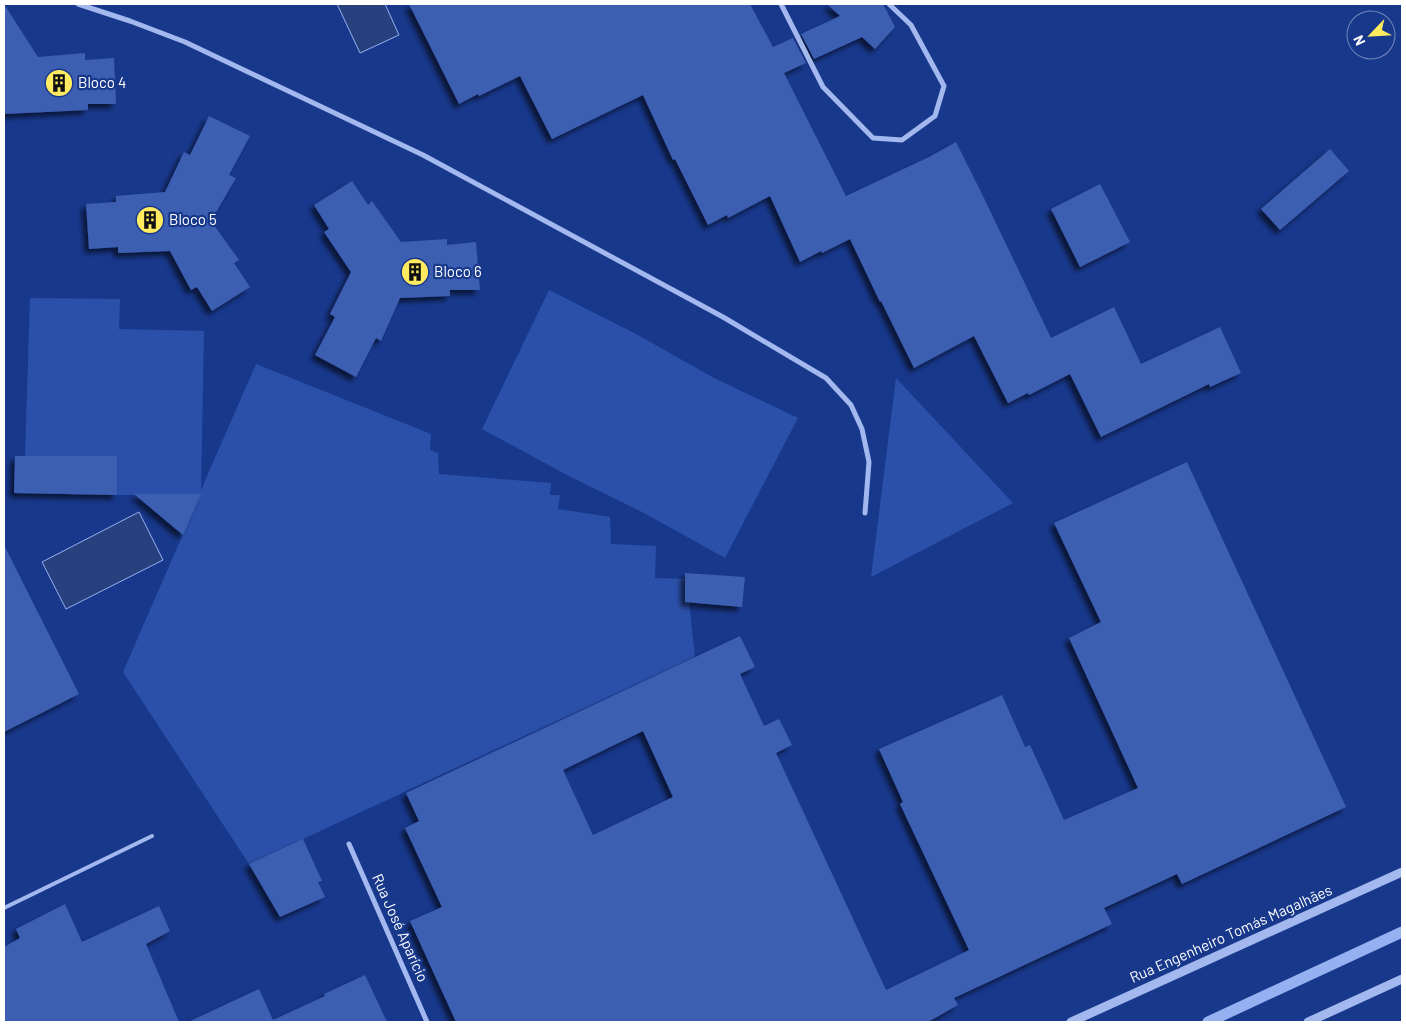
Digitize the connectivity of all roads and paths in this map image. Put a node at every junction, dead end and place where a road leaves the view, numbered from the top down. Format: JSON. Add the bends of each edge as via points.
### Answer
{"nodes":[{"id":1,"x":78,"y":4,"type":"edge"},
{"id":2,"x":781,"y":4,"type":"edge"},
{"id":3,"x":889,"y":4,"type":"edge"},
{"id":4,"x":865,"y":514,"type":"dead end"},
{"id":5,"x":152,"y":836,"type":"dead end"},
{"id":6,"x":349,"y":844,"type":"dead end"},
{"id":7,"x":1402,"y":872,"type":"edge"},
{"id":8,"x":4,"y":908,"type":"edge"},
{"id":9,"x":1402,"y":979,"type":"edge"},
{"id":10,"x":427,"y":1022,"type":"edge"},
{"id":11,"x":1072,"y":1022,"type":"edge"},
{"id":12,"x":1308,"y":1022,"type":"edge"}],
"edges":[{"from":1,"to":4,"type":"street","via":[[185,42],[423,155],[723,317],[826,378],[851,405],[862,429],[869,462]]},
{"from":2,"to":3,"type":"street","via":[[823,87],[873,138],[902,140],[935,116],[944,86],[911,25]]},
{"from":5,"to":8,"type":"lane"},
{"from":6,"to":10,"type":"street","name":"Rua José Aparício"},
{"from":7,"to":11,"type":"street","name":"Rua Engenheiro Tomás Magalhães"},
{"from":9,"to":12,"type":"street"}]}
